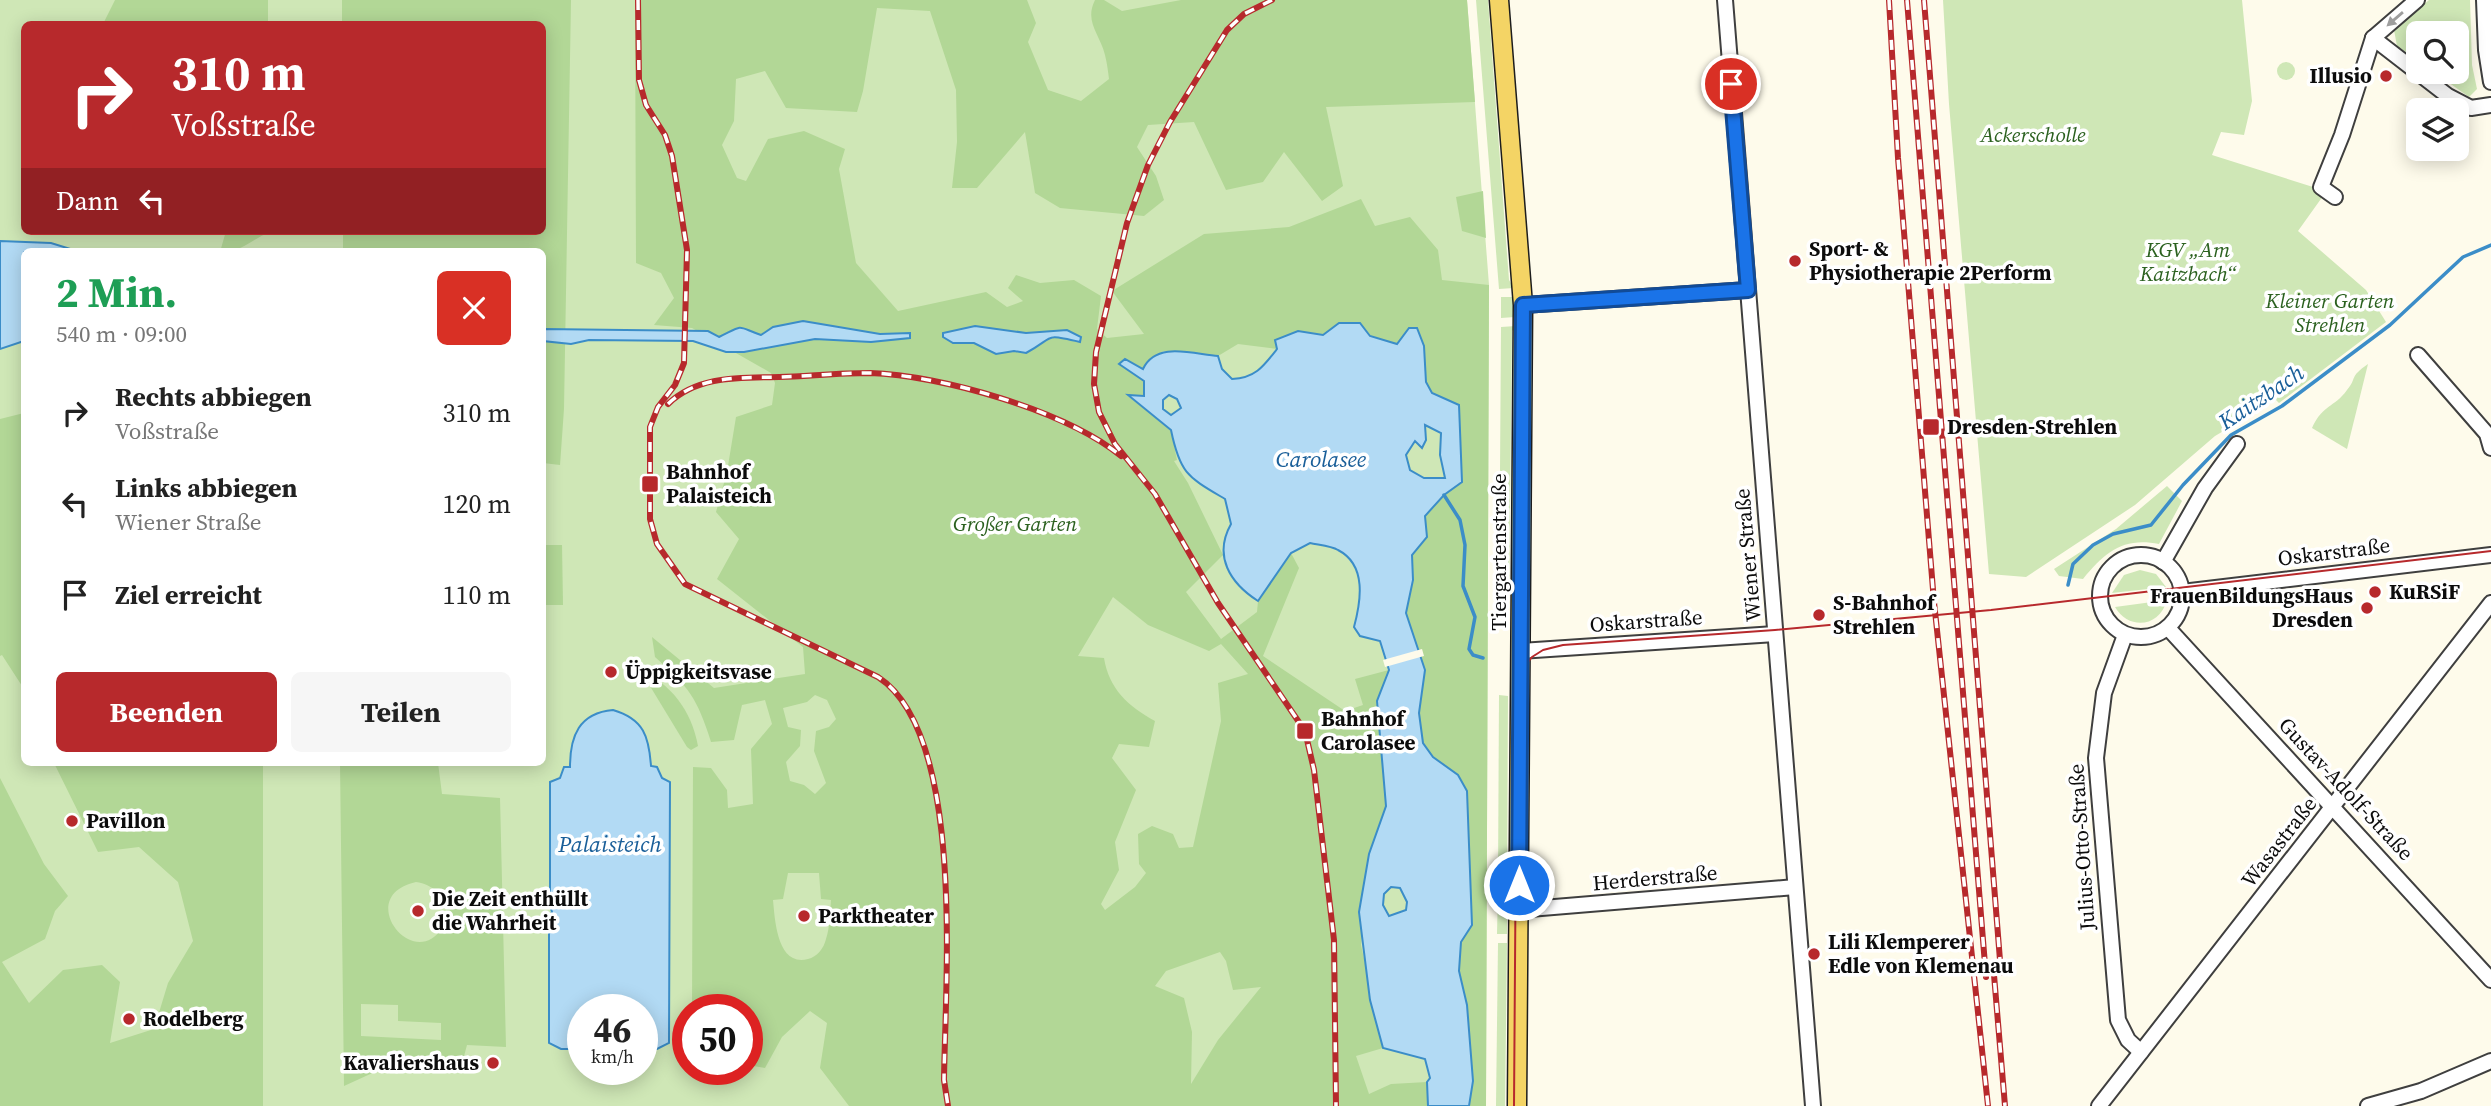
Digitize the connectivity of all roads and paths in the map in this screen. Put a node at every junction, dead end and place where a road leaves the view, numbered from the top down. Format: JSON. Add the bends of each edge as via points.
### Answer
{"nodes":[{"id":1,"x":1499,"y":0,"type":"edge"},
{"id":2,"x":1725,"y":0,"type":"edge"},
{"id":3,"x":2417,"y":0,"type":"edge"},
{"id":4,"x":2484,"y":0,"type":"edge"},
{"id":5,"x":2373,"y":38,"type":"junction"},
{"id":6,"x":2491,"y":82,"type":"edge"},
{"id":7,"x":2491,"y":105,"type":"edge"},
{"id":8,"x":2335,"y":197,"type":"dead end"},
{"id":9,"x":1748,"y":290,"type":"junction"},
{"id":10,"x":1523,"y":305,"type":"junction"},
{"id":11,"x":2418,"y":355,"type":"dead end"},
{"id":12,"x":2237,"y":444,"type":"dead end"},
{"id":13,"x":2490,"y":445,"type":"edge"},
{"id":14,"x":2491,"y":555,"type":"edge"},
{"id":15,"x":2163,"y":562,"type":"junction"},
{"id":16,"x":2182,"y":592,"type":"junction"},
{"id":17,"x":2491,"y":603,"type":"edge"},
{"id":18,"x":2168,"y":628,"type":"junction"},
{"id":19,"x":1775,"y":634,"type":"junction"},
{"id":20,"x":2125,"y":635,"type":"junction"},
{"id":21,"x":1521,"y":651,"type":"junction"},
{"id":22,"x":2333,"y":805,"type":"junction"},
{"id":23,"x":1796,"y":887,"type":"junction"},
{"id":24,"x":1518,"y":909,"type":"junction"},
{"id":25,"x":2491,"y":980,"type":"edge"},
{"id":26,"x":2141,"y":1052,"type":"junction"},
{"id":27,"x":2491,"y":1061,"type":"edge"},
{"id":28,"x":1517,"y":1106,"type":"edge"},
{"id":29,"x":1813,"y":1106,"type":"edge"},
{"id":30,"x":2099,"y":1106,"type":"edge"},
{"id":31,"x":2368,"y":1106,"type":"edge"}],
"edges":[{"from":1,"to":10,"type":"main road","name":"Tiergartenstraße"},
{"from":2,"to":9,"type":"street","name":"Wiener Straße"},
{"from":3,"to":5,"type":"street","one_way":true},
{"from":4,"to":6,"type":"street"},
{"from":5,"to":7,"type":"street","via":[[2448,96],[2470,108]]},
{"from":5,"to":8,"type":"street","via":[[2321,187]]},
{"from":9,"to":10,"type":"street"},
{"from":9,"to":19,"type":"street","name":"Wiener Straße"},
{"from":10,"to":21,"type":"main road","name":"Tiergartenstraße"},
{"from":11,"to":13,"type":"street","via":[[2481,427]]},
{"from":12,"to":15,"type":"street","via":[[2205,488]]},
{"from":14,"to":16,"type":"street","name":"Oskarstraße"},
{"from":15,"to":16,"type":"street","via":[[2178,578]]},
{"from":15,"to":20,"type":"street","via":[[2151,556],[2126,558],[2106,574],[2101,606],[2105,618]]},
{"from":16,"to":18,"type":"street","via":[[2180,608]]},
{"from":17,"to":22,"type":"street","name":"Wasastraße"},
{"from":18,"to":20,"type":"street","via":[[2148,637]]},
{"from":18,"to":22,"type":"street","name":"Gustav-Adolf-Straße"},
{"from":19,"to":21,"type":"street","name":"Oskarstraße"},
{"from":19,"to":23,"type":"street","name":"Wiener Straße"},
{"from":20,"to":26,"type":"street","name":"Julius-Otto-Straße","via":[[2104,693],[2096,758],[2118,1020],[2128,1040]]},
{"from":21,"to":24,"type":"main road","name":"Tiergartenstraße"},
{"from":22,"to":25,"type":"street","name":"Gustav-Adolf-Straße"},
{"from":22,"to":26,"type":"street","name":"Wasastraße"},
{"from":23,"to":24,"type":"street","name":"Herderstraße"},
{"from":23,"to":29,"type":"street","name":"Wiener Straße"},
{"from":24,"to":28,"type":"main road","name":"Tiergartenstraße"},
{"from":26,"to":30,"type":"street","name":"Wasastraße"},
{"from":27,"to":31,"type":"street","via":[[2421,1091]]}]}
